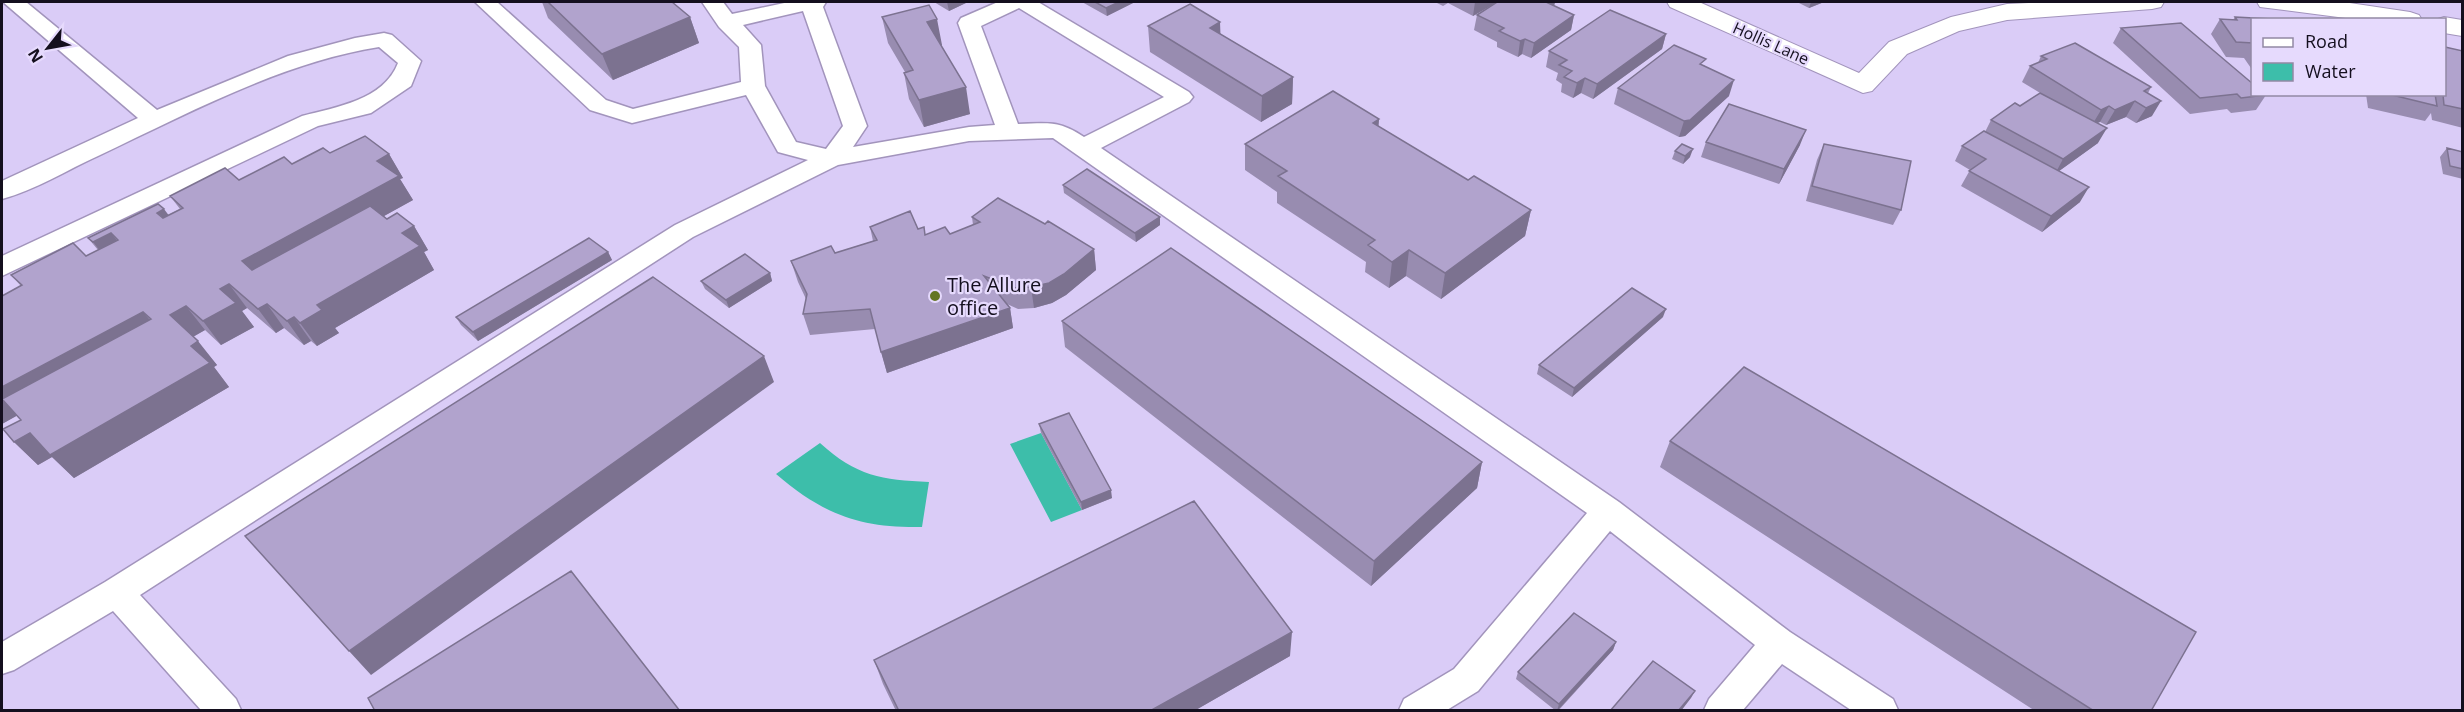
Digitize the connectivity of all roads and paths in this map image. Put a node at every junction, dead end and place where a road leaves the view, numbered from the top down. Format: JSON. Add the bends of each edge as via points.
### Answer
{"nodes":[{"id":1,"x":13,"y":2,"type":"edge"},
{"id":2,"x":485,"y":2,"type":"edge"},
{"id":3,"x":712,"y":2,"type":"edge"},
{"id":4,"x":813,"y":2,"type":"edge"},
{"id":5,"x":1014,"y":2,"type":"edge"},
{"id":6,"x":1024,"y":2,"type":"edge"},
{"id":7,"x":1679,"y":2,"type":"edge"},
{"id":8,"x":2152,"y":2,"type":"edge"},
{"id":9,"x":2269,"y":2,"type":"edge"},
{"id":10,"x":2398,"y":18,"type":"edge"},
{"id":11,"x":727,"y":22,"type":"junction"},
{"id":12,"x":2446,"y":25,"type":"edge"},
{"id":13,"x":2463,"y":28,"type":"edge"},
{"id":14,"x":753,"y":86,"type":"junction"},
{"id":15,"x":154,"y":120,"type":"junction"},
{"id":16,"x":1009,"y":132,"type":"junction"},
{"id":17,"x":1084,"y":147,"type":"junction"},
{"id":18,"x":832,"y":158,"type":"junction"},
{"id":19,"x":2,"y":191,"type":"edge"},
{"id":20,"x":2,"y":267,"type":"edge"},
{"id":21,"x":1608,"y":511,"type":"junction"},
{"id":22,"x":117,"y":592,"type":"junction"},
{"id":23,"x":1778,"y":643,"type":"junction"},
{"id":24,"x":2,"y":659,"type":"edge"},
{"id":25,"x":223,"y":711,"type":"edge"},
{"id":26,"x":1416,"y":711,"type":"edge"},
{"id":27,"x":1722,"y":711,"type":"edge"},
{"id":28,"x":1880,"y":711,"type":"edge"}],
"edges":[{"from":1,"to":15,"type":"lane"},
{"from":2,"to":14,"type":"lane","via":[[598,105],[632,116]]},
{"from":3,"to":11,"type":"lane"},
{"from":4,"to":11,"type":"lane"},
{"from":4,"to":18,"type":"lane","via":[[855,126]]},
{"from":5,"to":16,"type":"lane","via":[[969,23]]},
{"from":6,"to":17,"type":"lane","via":[[1181,98]]},
{"from":7,"to":8,"type":"street","name":"Hollis Lane","via":[[1863,85],[1898,48],[1951,25],[2007,12]]},
{"from":9,"to":10,"type":"street","via":[[2318,5]]},
{"from":11,"to":14,"type":"lane","via":[[750,45]]},
{"from":12,"to":13,"type":"street"},
{"from":14,"to":18,"type":"lane","via":[[787,147]]},
{"from":15,"to":19,"type":"lane"},
{"from":15,"to":20,"type":"lane","via":[[313,55],[350,44],[384,40],[410,62],[403,81],[363,108],[310,121]]},
{"from":16,"to":17,"type":"lane","via":[[1058,130]]},
{"from":16,"to":18,"type":"lane","via":[[969,134]]},
{"from":17,"to":21,"type":"lane"},
{"from":18,"to":22,"type":"lane","via":[[663,244]]},
{"from":21,"to":23,"type":"lane"},
{"from":21,"to":26,"type":"lane","via":[[1466,680]]},
{"from":22,"to":24,"type":"lane"},
{"from":22,"to":25,"type":"lane"},
{"from":23,"to":27,"type":"lane"},
{"from":23,"to":28,"type":"lane"}]}
